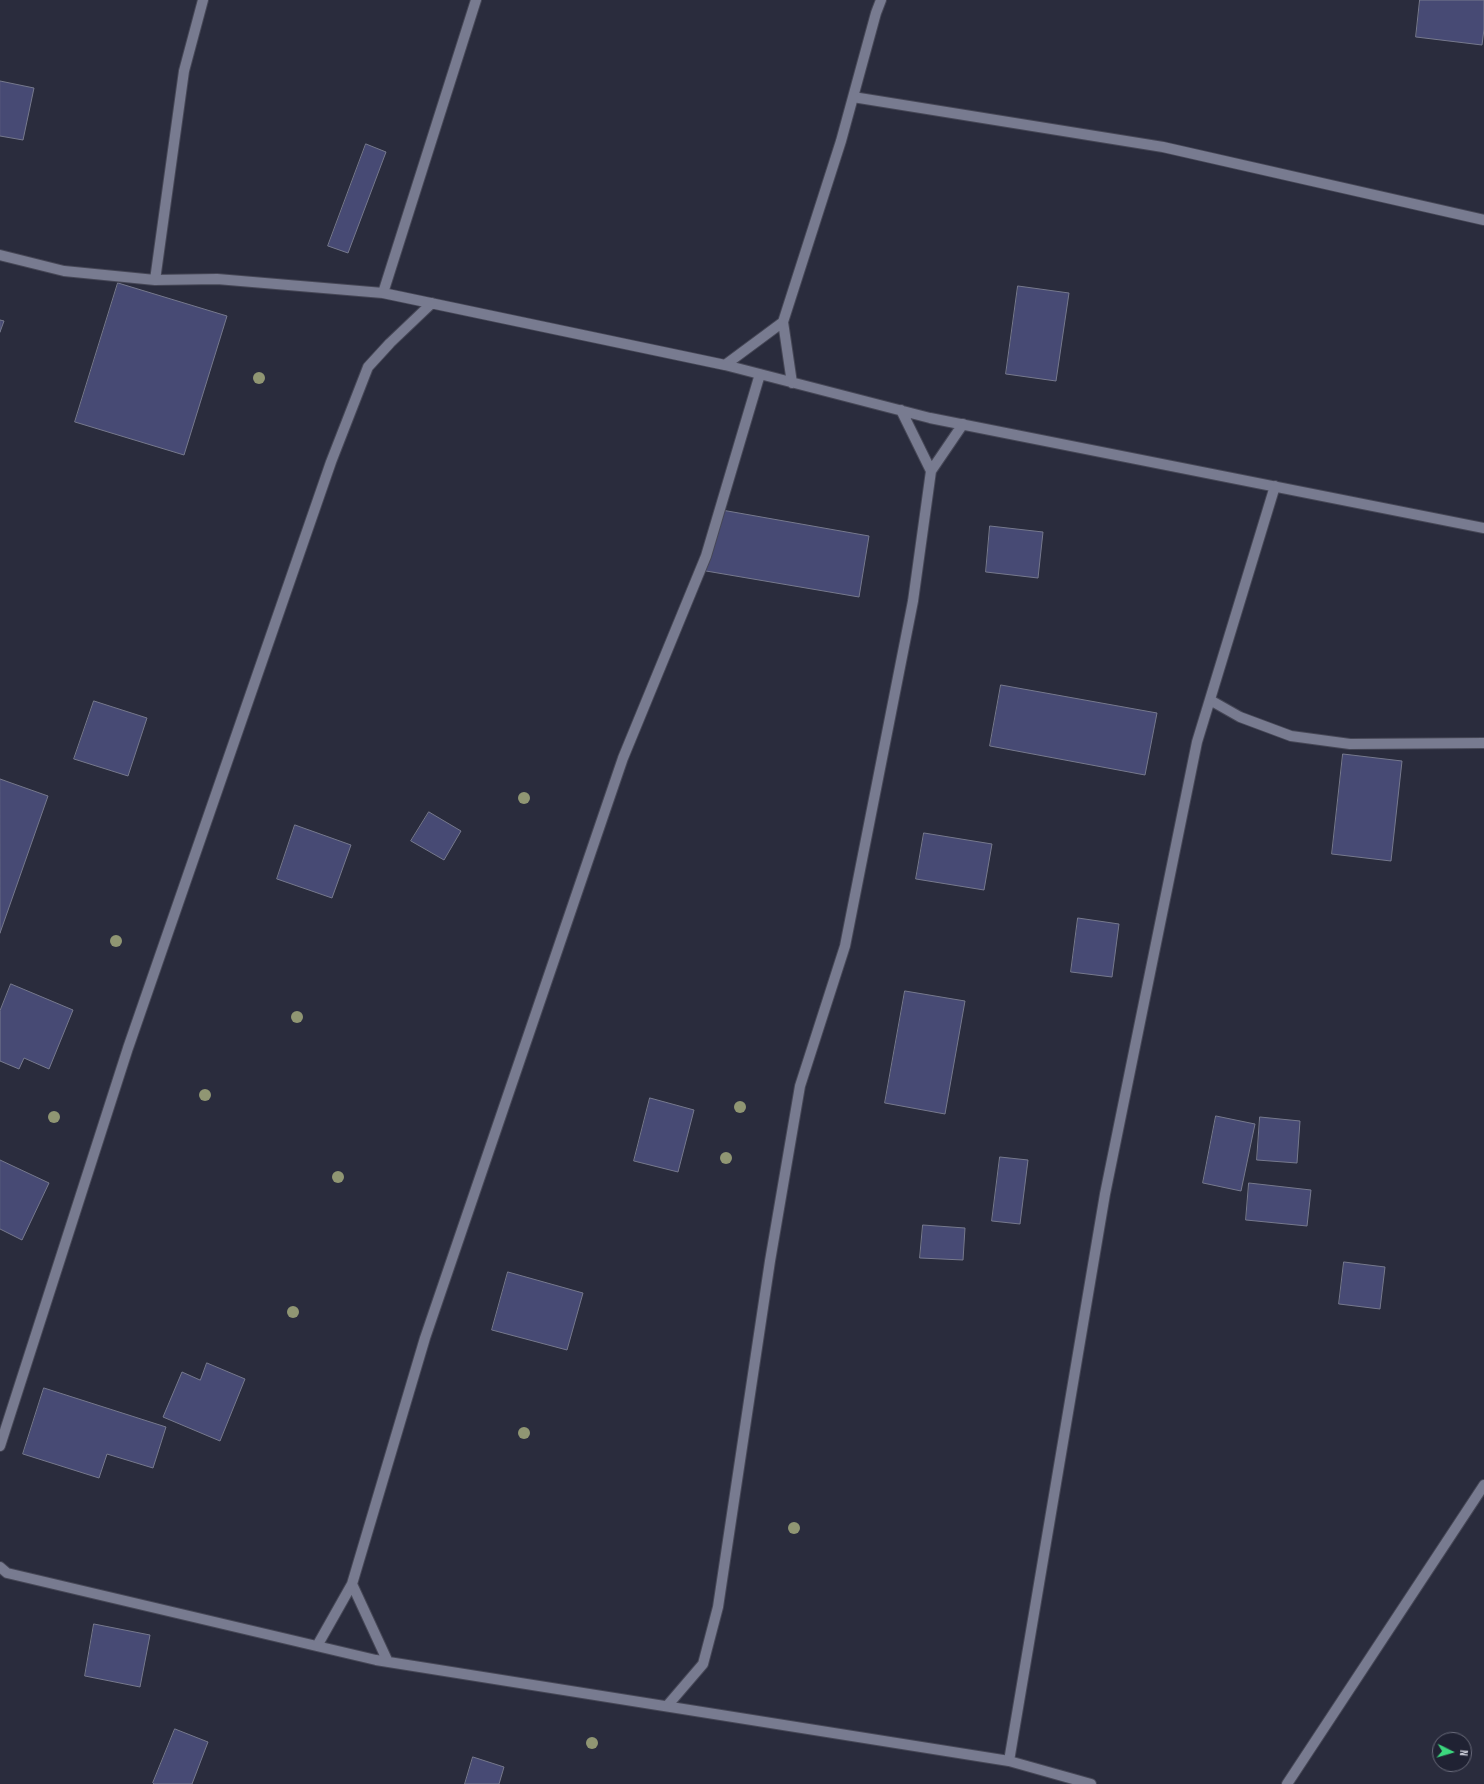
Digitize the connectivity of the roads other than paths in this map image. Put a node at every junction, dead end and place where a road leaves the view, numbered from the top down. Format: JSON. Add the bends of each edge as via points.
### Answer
{"nodes":[{"id":1,"x":203,"y":0,"type":"edge"},
{"id":2,"x":476,"y":0,"type":"edge"},
{"id":3,"x":881,"y":0,"type":"edge"},
{"id":4,"x":853,"y":97,"type":"junction"},
{"id":5,"x":1484,"y":220,"type":"edge"},
{"id":6,"x":0,"y":255,"type":"edge"},
{"id":7,"x":155,"y":280,"type":"junction"},
{"id":8,"x":383,"y":293,"type":"junction"},
{"id":9,"x":432,"y":303,"type":"junction"},
{"id":10,"x":783,"y":322,"type":"junction"},
{"id":11,"x":725,"y":365,"type":"junction"},
{"id":12,"x":760,"y":374,"type":"junction"},
{"id":13,"x":792,"y":383,"type":"junction"},
{"id":14,"x":901,"y":410,"type":"junction"},
{"id":15,"x":963,"y":424,"type":"junction"},
{"id":16,"x":931,"y":471,"type":"junction"},
{"id":17,"x":1275,"y":486,"type":"junction"},
{"id":18,"x":1484,"y":528,"type":"edge"},
{"id":19,"x":1210,"y":700,"type":"junction"},
{"id":20,"x":1484,"y":742,"type":"edge"},
{"id":21,"x":0,"y":1446,"type":"edge"},
{"id":22,"x":1484,"y":1484,"type":"edge"},
{"id":23,"x":0,"y":1567,"type":"edge"},
{"id":24,"x":352,"y":1584,"type":"junction"},
{"id":25,"x":317,"y":1646,"type":"junction"},
{"id":26,"x":388,"y":1662,"type":"junction"},
{"id":27,"x":667,"y":1706,"type":"junction"},
{"id":28,"x":1010,"y":1761,"type":"junction"},
{"id":29,"x":1091,"y":1784,"type":"edge"},
{"id":30,"x":1287,"y":1784,"type":"edge"}],
"edges":[{"from":1,"to":7,"type":"street","via":[[184,71]]},
{"from":2,"to":8,"type":"street"},
{"from":3,"to":4,"type":"street"},
{"from":4,"to":5,"type":"street","via":[[1163,147]]},
{"from":4,"to":10,"type":"street"},
{"from":6,"to":7,"type":"street","via":[[64,271]]},
{"from":7,"to":8,"type":"street","via":[[217,280]]},
{"from":8,"to":9,"type":"street"},
{"from":9,"to":11,"type":"street"},
{"from":9,"to":21,"type":"street","via":[[368,367],[355,398],[128,1048]]},
{"from":10,"to":11,"type":"street"},
{"from":10,"to":13,"type":"street"},
{"from":11,"to":12,"type":"street"},
{"from":12,"to":13,"type":"street"},
{"from":12,"to":24,"type":"street","via":[[706,556],[623,758],[425,1338]]},
{"from":13,"to":14,"type":"street"},
{"from":14,"to":15,"type":"street"},
{"from":14,"to":16,"type":"street"},
{"from":15,"to":16,"type":"street"},
{"from":15,"to":17,"type":"street"},
{"from":16,"to":27,"type":"street","via":[[913,601],[845,946],[800,1086],[770,1261],[718,1607],[703,1664]]},
{"from":17,"to":18,"type":"street"},
{"from":17,"to":19,"type":"street"},
{"from":19,"to":20,"type":"street","via":[[1240,717],[1291,736],[1350,744]]},
{"from":19,"to":28,"type":"street","via":[[1197,742],[1105,1194]]},
{"from":22,"to":30,"type":"street"},
{"from":23,"to":25,"type":"street","via":[[7,1573]]},
{"from":24,"to":25,"type":"street"},
{"from":24,"to":26,"type":"street"},
{"from":25,"to":26,"type":"street"},
{"from":26,"to":27,"type":"street"},
{"from":27,"to":28,"type":"street"},
{"from":28,"to":29,"type":"street"}]}
